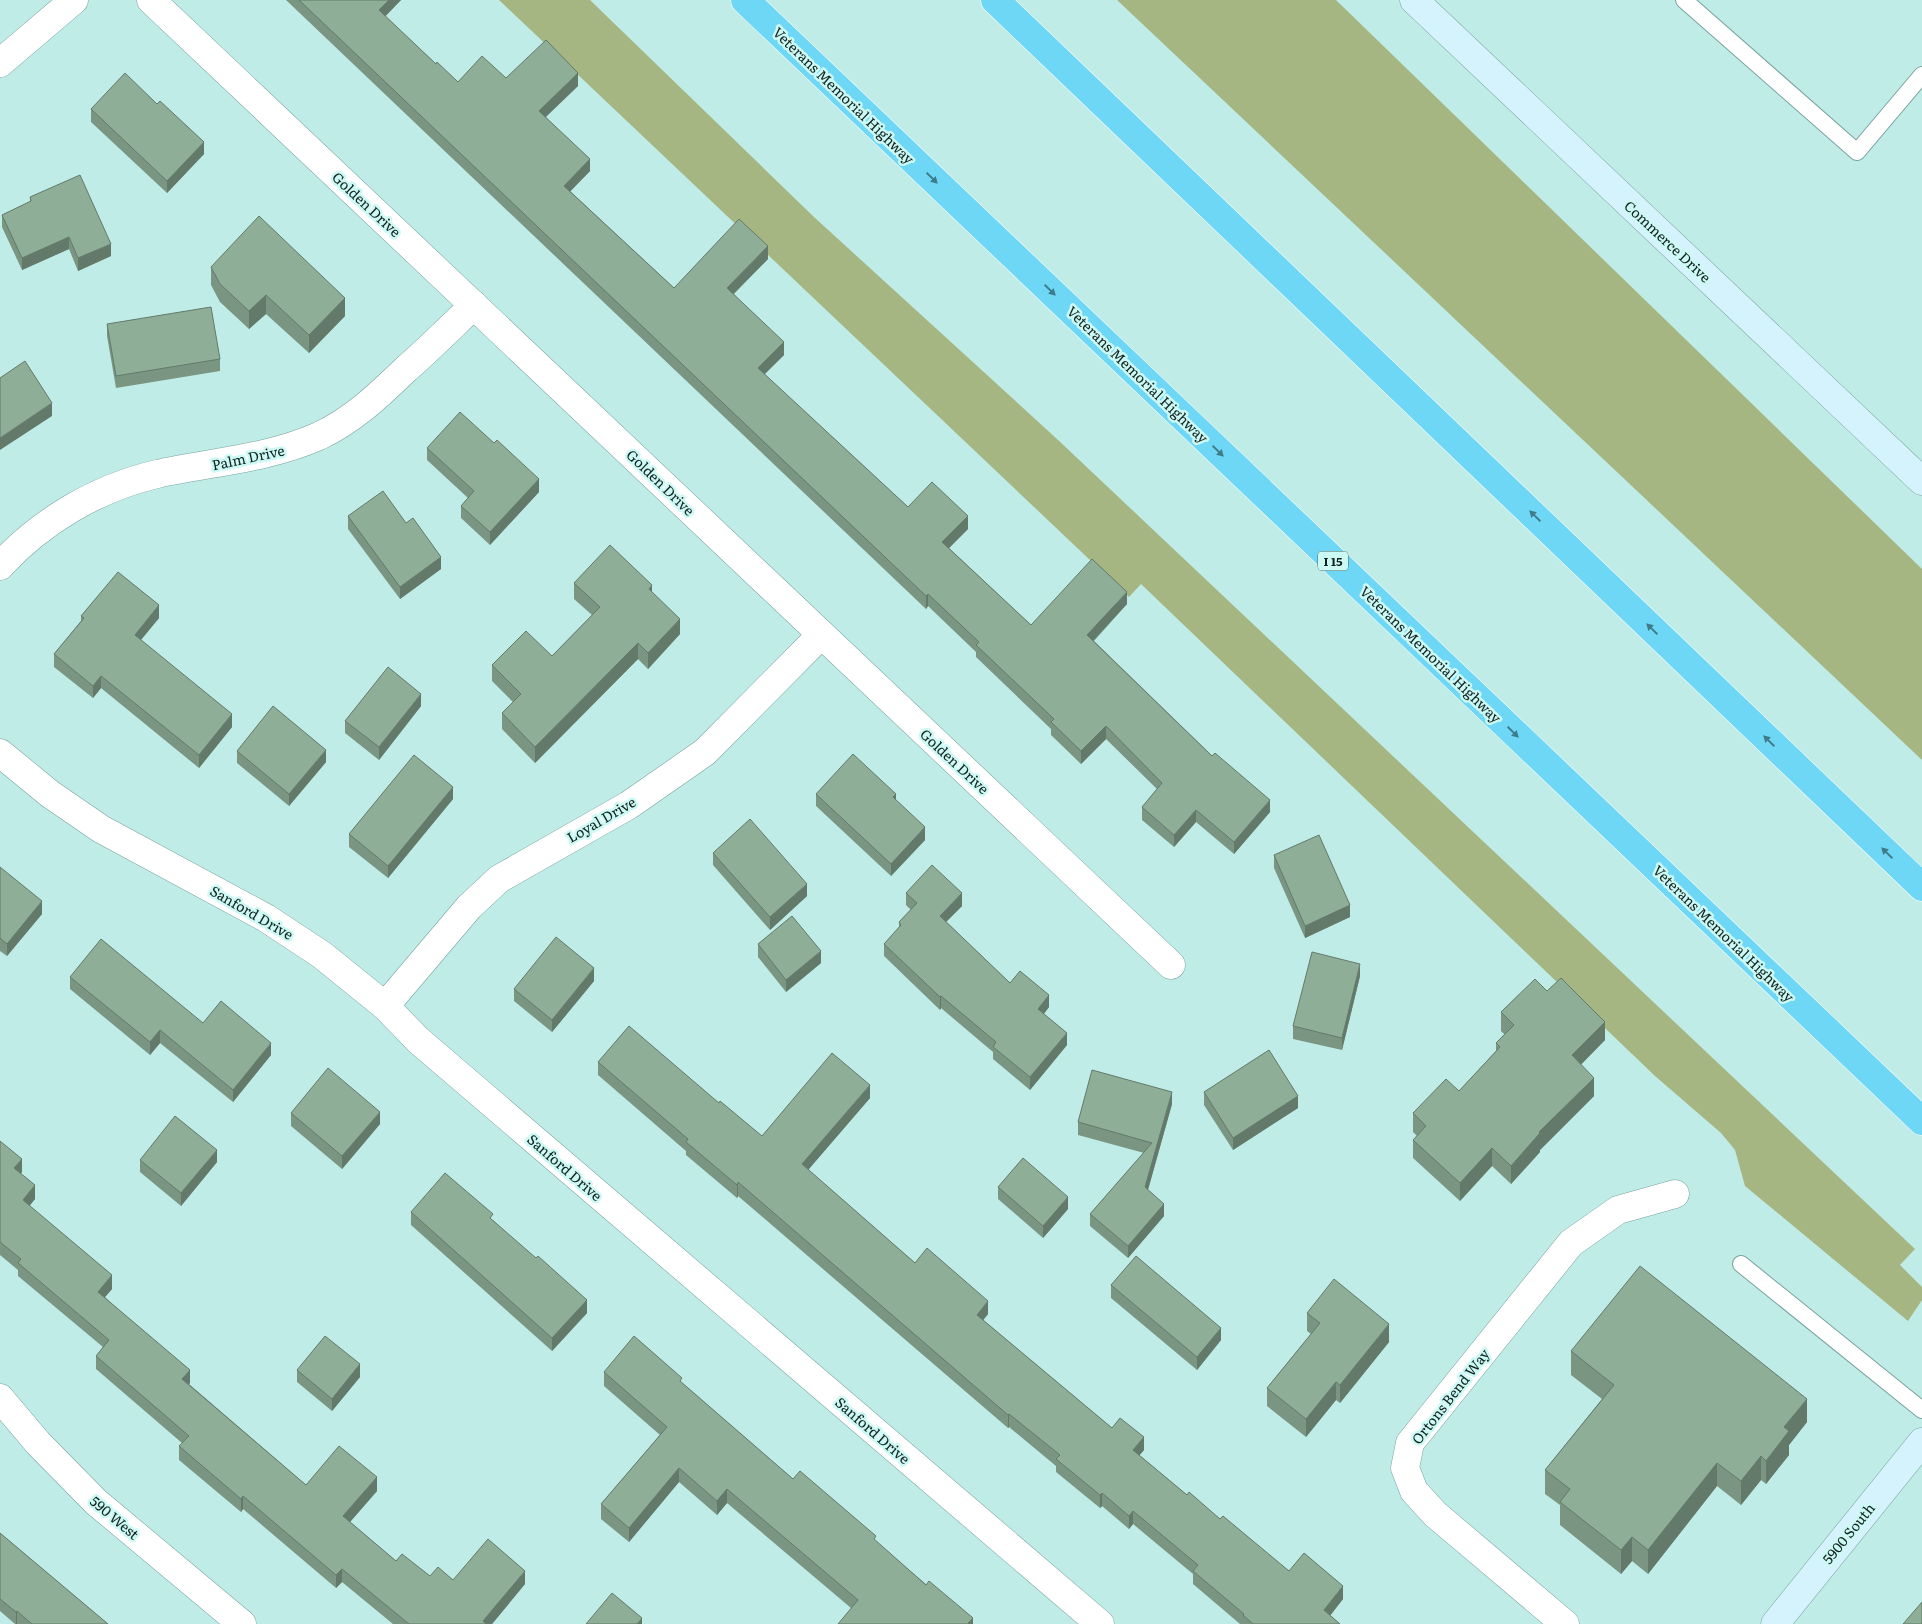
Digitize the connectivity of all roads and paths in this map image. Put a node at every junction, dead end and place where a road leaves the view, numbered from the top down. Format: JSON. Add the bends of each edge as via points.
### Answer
{"nodes":[{"id":1,"x":74,"y":0,"type":"edge"},
{"id":2,"x":150,"y":0,"type":"edge"},
{"id":3,"x":744,"y":0,"type":"edge"},
{"id":4,"x":995,"y":0,"type":"edge"},
{"id":5,"x":1414,"y":0,"type":"edge"},
{"id":6,"x":1684,"y":0,"type":"edge"},
{"id":7,"x":0,"y":63,"type":"edge"},
{"id":8,"x":1922,"y":75,"type":"edge"},
{"id":9,"x":474,"y":305,"type":"junction"},
{"id":10,"x":1922,"y":481,"type":"edge"},
{"id":11,"x":0,"y":566,"type":"edge"},
{"id":12,"x":821,"y":635,"type":"junction"},
{"id":13,"x":0,"y":754,"type":"edge"},
{"id":14,"x":1922,"y":887,"type":"edge"},
{"id":15,"x":1171,"y":964,"type":"dead end"},
{"id":16,"x":386,"y":1006,"type":"junction"},
{"id":17,"x":1922,"y":1121,"type":"edge"},
{"id":18,"x":1675,"y":1194,"type":"dead end"},
{"id":19,"x":1741,"y":1264,"type":"dead end"},
{"id":20,"x":0,"y":1398,"type":"edge"},
{"id":21,"x":1922,"y":1410,"type":"edge"},
{"id":22,"x":1922,"y":1442,"type":"edge"},
{"id":23,"x":242,"y":1624,"type":"edge"},
{"id":24,"x":1100,"y":1624,"type":"edge"},
{"id":25,"x":1565,"y":1624,"type":"edge"},
{"id":26,"x":1775,"y":1624,"type":"edge"}],
"edges":[{"from":1,"to":7,"type":"street"},
{"from":2,"to":9,"type":"street","name":"Golden Drive"},
{"from":3,"to":17,"type":"highway","name":"Veterans Memorial Highway","number":"I 15","one_way":true},
{"from":14,"to":4,"type":"highway","one_way":true},
{"from":5,"to":10,"type":"street","name":"Commerce Drive"},
{"from":6,"to":8,"type":"lane","via":[[1857,152]]},
{"from":9,"to":11,"type":"street","name":"Palm Drive","via":[[354,417],[288,449],[157,474],[114,487],[76,506],[37,532]]},
{"from":9,"to":12,"type":"street","name":"Golden Drive"},
{"from":12,"to":15,"type":"street","name":"Golden Drive"},
{"from":12,"to":16,"type":"street","name":"Loyal Drive","via":[[705,752],[629,805],[499,879],[469,907]]},
{"from":13,"to":16,"type":"street","name":"Sanford Drive","via":[[101,830],[266,918],[322,955]]},
{"from":16,"to":24,"type":"street","name":"Sanford Drive","via":[[425,1047]]},
{"from":18,"to":25,"type":"street","name":"Ortons Bend Way","via":[[1618,1210],[1571,1243],[1410,1443],[1406,1468],[1414,1491],[1434,1514]]},
{"from":19,"to":21,"type":"lane"},
{"from":20,"to":23,"type":"street","name":"590 West","via":[[38,1443],[96,1502]]},
{"from":22,"to":26,"type":"street","name":"5900 South"}]}
